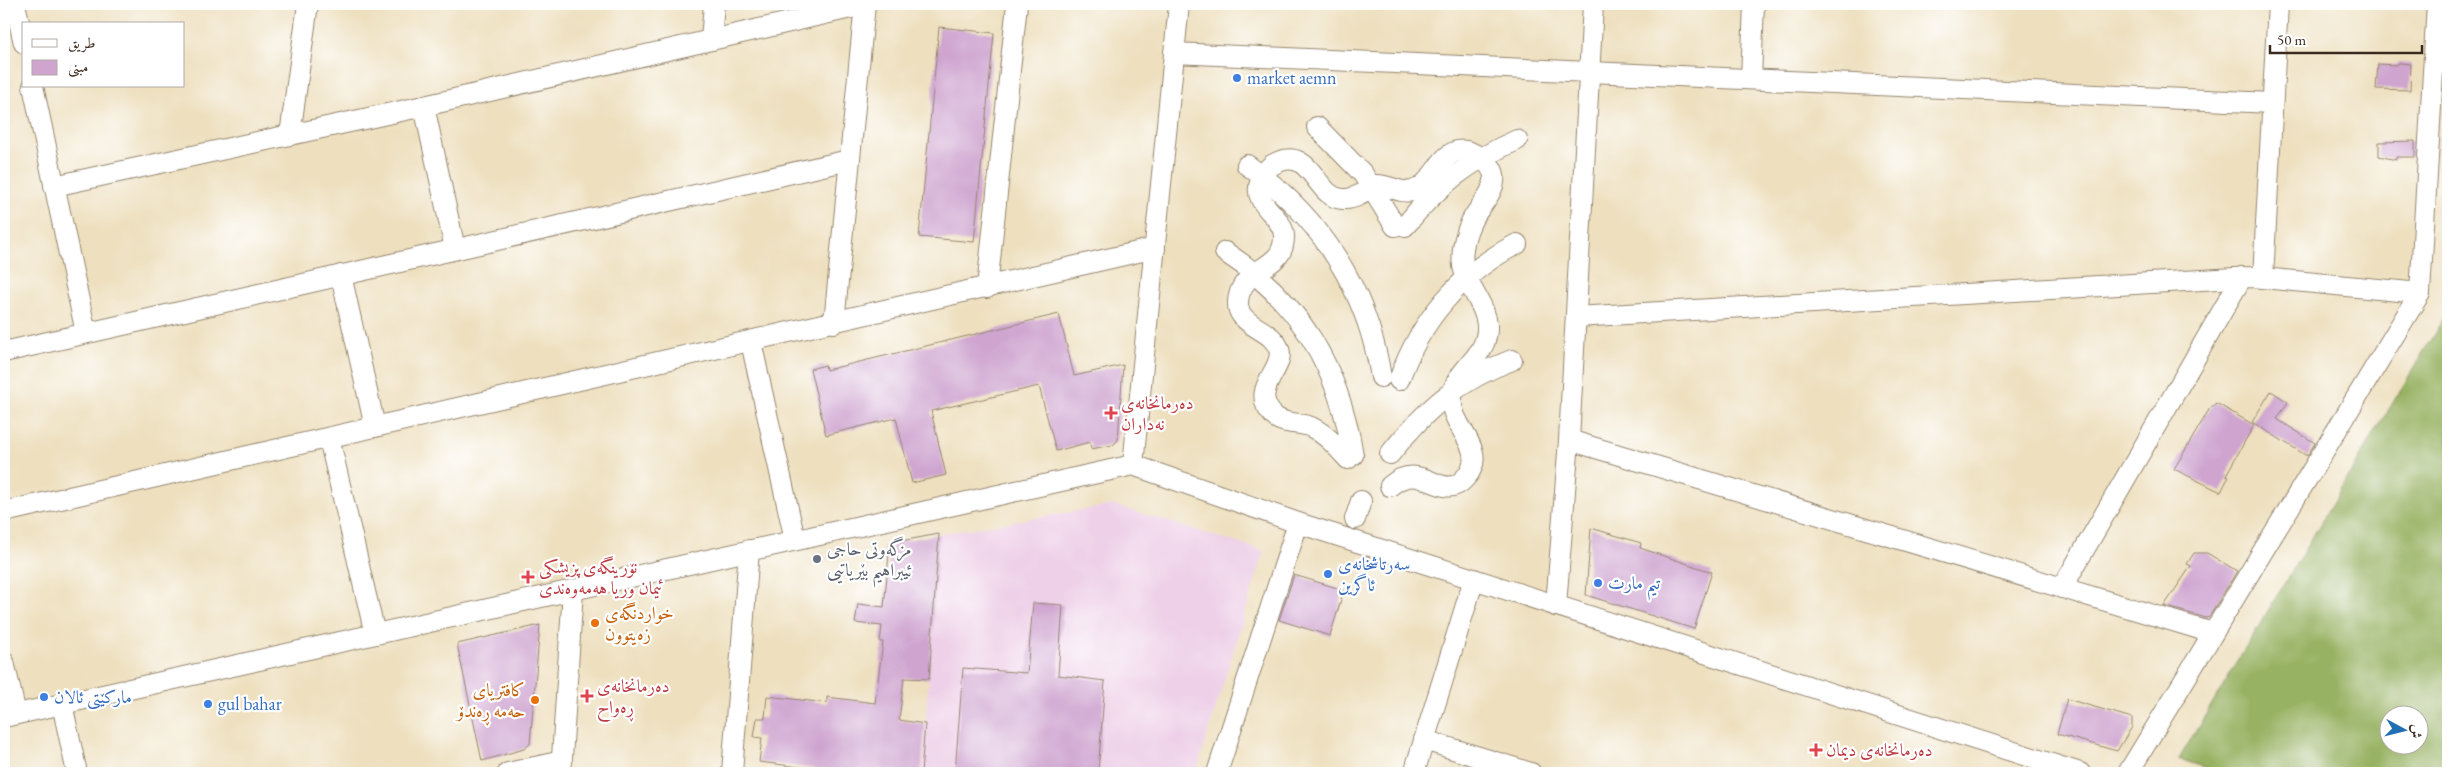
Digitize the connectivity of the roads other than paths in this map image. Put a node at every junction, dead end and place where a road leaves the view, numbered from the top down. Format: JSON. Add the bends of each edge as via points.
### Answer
{"nodes":[{"id":1,"x":15,"y":4,"type":"edge"},
{"id":2,"x":308,"y":4,"type":"edge"},
{"id":3,"x":714,"y":4,"type":"edge"},
{"id":4,"x":865,"y":4,"type":"edge"},
{"id":5,"x":1017,"y":4,"type":"edge"},
{"id":6,"x":1179,"y":4,"type":"edge"},
{"id":7,"x":1593,"y":4,"type":"edge"},
{"id":8,"x":1754,"y":4,"type":"edge"},
{"id":9,"x":2278,"y":4,"type":"edge"},
{"id":10,"x":2437,"y":4,"type":"edge"},
{"id":11,"x":22,"y":34,"type":"edge"},
{"id":12,"x":711,"y":40,"type":"junction"},
{"id":13,"x":1174,"y":53,"type":"junction"},
{"id":14,"x":1589,"y":72,"type":"junction"},
{"id":15,"x":1751,"y":79,"type":"junction"},
{"id":16,"x":33,"y":88,"type":"edge"},
{"id":17,"x":2272,"y":104,"type":"junction"},
{"id":18,"x":424,"y":106,"type":"junction"},
{"id":19,"x":1317,"y":127,"type":"dead end"},
{"id":20,"x":290,"y":135,"type":"junction"},
{"id":21,"x":1517,"y":140,"type":"dead end"},
{"id":22,"x":1480,"y":157,"type":"junction"},
{"id":23,"x":849,"y":160,"type":"junction"},
{"id":24,"x":1255,"y":171,"type":"junction"},
{"id":25,"x":54,"y":186,"type":"junction"},
{"id":26,"x":1372,"y":187,"type":"junction"},
{"id":27,"x":1518,"y":244,"type":"dead end"},
{"id":28,"x":1155,"y":248,"type":"junction"},
{"id":29,"x":455,"y":249,"type":"junction"},
{"id":30,"x":1225,"y":252,"type":"dead end"},
{"id":31,"x":1254,"y":273,"type":"junction"},
{"id":32,"x":341,"y":275,"type":"junction"},
{"id":33,"x":2242,"y":277,"type":"junction"},
{"id":34,"x":2262,"y":278,"type":"junction"},
{"id":35,"x":1466,"y":279,"type":"junction"},
{"id":36,"x":987,"y":288,"type":"junction"},
{"id":37,"x":2420,"y":293,"type":"junction"},
{"id":38,"x":1576,"y":318,"type":"junction"},
{"id":39,"x":834,"y":323,"type":"junction"},
{"id":40,"x":86,"y":333,"type":"junction"},
{"id":41,"x":751,"y":342,"type":"junction"},
{"id":42,"x":4,"y":352,"type":"edge"},
{"id":43,"x":1512,"y":360,"type":"dead end"},
{"id":44,"x":1454,"y":390,"type":"junction"},
{"id":45,"x":375,"y":427,"type":"junction"},
{"id":46,"x":329,"y":438,"type":"junction"},
{"id":47,"x":1568,"y":440,"type":"junction"},
{"id":48,"x":1390,"y":454,"type":"dead end"},
{"id":49,"x":1134,"y":465,"type":"junction"},
{"id":50,"x":1390,"y":486,"type":"dead end"},
{"id":51,"x":4,"y":512,"type":"edge"},
{"id":52,"x":1298,"y":523,"type":"junction"},
{"id":53,"x":795,"y":540,"type":"junction"},
{"id":54,"x":750,"y":550,"type":"junction"},
{"id":55,"x":1474,"y":580,"type":"junction"},
{"id":56,"x":2062,"y":588,"type":"junction"},
{"id":57,"x":574,"y":590,"type":"junction"},
{"id":58,"x":1556,"y":606,"type":"junction"},
{"id":59,"x":2213,"y":633,"type":"junction"},
{"id":60,"x":375,"y":634,"type":"junction"},
{"id":61,"x":4,"y":662,"type":"edge"},
{"id":62,"x":62,"y":704,"type":"junction"},
{"id":63,"x":10,"y":716,"type":"edge"},
{"id":64,"x":1424,"y":740,"type":"junction"},
{"id":65,"x":562,"y":767,"type":"edge"},
{"id":66,"x":78,"y":773,"type":"edge"},
{"id":67,"x":508,"y":773,"type":"edge"},
{"id":68,"x":732,"y":773,"type":"edge"},
{"id":69,"x":1217,"y":773,"type":"edge"},
{"id":70,"x":1414,"y":773,"type":"edge"},
{"id":71,"x":1531,"y":773,"type":"edge"},
{"id":72,"x":2080,"y":773,"type":"edge"},
{"id":73,"x":2128,"y":773,"type":"edge"}],
"edges":[{"from":1,"to":11,"type":"street"},
{"from":2,"to":20,"type":"street"},
{"from":3,"to":12,"type":"street"},
{"from":4,"to":12,"type":"street"},
{"from":4,"to":23,"type":"street"},
{"from":5,"to":36,"type":"street"},
{"from":6,"to":13,"type":"street"},
{"from":7,"to":14,"type":"street"},
{"from":8,"to":15,"type":"street"},
{"from":9,"to":17,"type":"street"},
{"from":10,"to":37,"type":"street"},
{"from":12,"to":18,"type":"street"},
{"from":13,"to":14,"type":"street"},
{"from":13,"to":28,"type":"street"},
{"from":14,"to":15,"type":"street"},
{"from":14,"to":38,"type":"street"},
{"from":15,"to":17,"type":"street"},
{"from":16,"to":25,"type":"street"},
{"from":17,"to":34,"type":"street"},
{"from":18,"to":20,"type":"street"},
{"from":18,"to":29,"type":"street"},
{"from":19,"to":26,"type":"street","via":[[1352,160]]},
{"from":20,"to":25,"type":"street"},
{"from":21,"to":22,"type":"street"},
{"from":22,"to":26,"type":"street","via":[[1473,153],[1450,154],[1442,159],[1427,183],[1410,192],[1380,185]]},
{"from":22,"to":26,"type":"street","via":[[1439,188],[1400,226]]},
{"from":22,"to":35,"type":"street","via":[[1489,166],[1493,185],[1491,195],[1465,234],[1462,250]]},
{"from":23,"to":29,"type":"street"},
{"from":23,"to":39,"type":"street"},
{"from":24,"to":26,"type":"street","via":[[1292,160],[1313,172],[1328,194],[1338,199],[1355,198]]},
{"from":24,"to":31,"type":"street","via":[[1260,196],[1284,234],[1279,256]]},
{"from":24,"to":35,"type":"street","via":[[1301,210],[1318,229],[1346,272],[1360,299],[1390,379],[1406,362],[1431,316]]},
{"from":25,"to":40,"type":"street"},
{"from":27,"to":35,"type":"street"},
{"from":28,"to":36,"type":"street"},
{"from":28,"to":49,"type":"street"},
{"from":29,"to":32,"type":"street"},
{"from":30,"to":31,"type":"street"},
{"from":31,"to":31,"type":"street","via":[[1238,296],[1239,308],[1248,323],[1274,340],[1281,354],[1280,362],[1265,387],[1268,407],[1273,416],[1282,421],[1304,424],[1319,432],[1350,457],[1345,414],[1324,360],[1290,307]]},
{"from":32,"to":40,"type":"street"},
{"from":32,"to":45,"type":"street"},
{"from":33,"to":34,"type":"street"},
{"from":33,"to":38,"type":"street"},
{"from":33,"to":56,"type":"street"},
{"from":34,"to":37,"type":"street"},
{"from":35,"to":44,"type":"street","via":[[1483,310],[1486,333],[1476,360],[1459,376]]},
{"from":36,"to":39,"type":"street"},
{"from":37,"to":59,"type":"street"},
{"from":38,"to":47,"type":"street"},
{"from":39,"to":41,"type":"street"},
{"from":40,"to":42,"type":"street"},
{"from":41,"to":45,"type":"street"},
{"from":41,"to":53,"type":"street"},
{"from":43,"to":44,"type":"street","via":[[1493,367]]},
{"from":44,"to":48,"type":"street","via":[[1413,425]]},
{"from":44,"to":50,"type":"street","via":[[1454,416],[1472,446],[1474,462],[1470,472],[1464,480],[1451,486],[1442,486],[1414,475]]},
{"from":45,"to":46,"type":"street"},
{"from":46,"to":51,"type":"street"},
{"from":46,"to":60,"type":"street"},
{"from":47,"to":56,"type":"street"},
{"from":47,"to":58,"type":"street"},
{"from":49,"to":52,"type":"street"},
{"from":49,"to":53,"type":"street"},
{"from":52,"to":55,"type":"street"},
{"from":52,"to":69,"type":"street"},
{"from":53,"to":54,"type":"street"},
{"from":54,"to":57,"type":"street"},
{"from":54,"to":68,"type":"street"},
{"from":55,"to":58,"type":"street"},
{"from":55,"to":64,"type":"street"},
{"from":56,"to":59,"type":"street"},
{"from":57,"to":60,"type":"street"},
{"from":57,"to":65,"type":"street"},
{"from":58,"to":72,"type":"street"},
{"from":59,"to":73,"type":"street"},
{"from":60,"to":62,"type":"street"},
{"from":61,"to":63,"type":"street"},
{"from":62,"to":63,"type":"street"},
{"from":62,"to":66,"type":"street"},
{"from":64,"to":70,"type":"street"},
{"from":64,"to":71,"type":"street"},
{"from":65,"to":67,"type":"street"}]}
